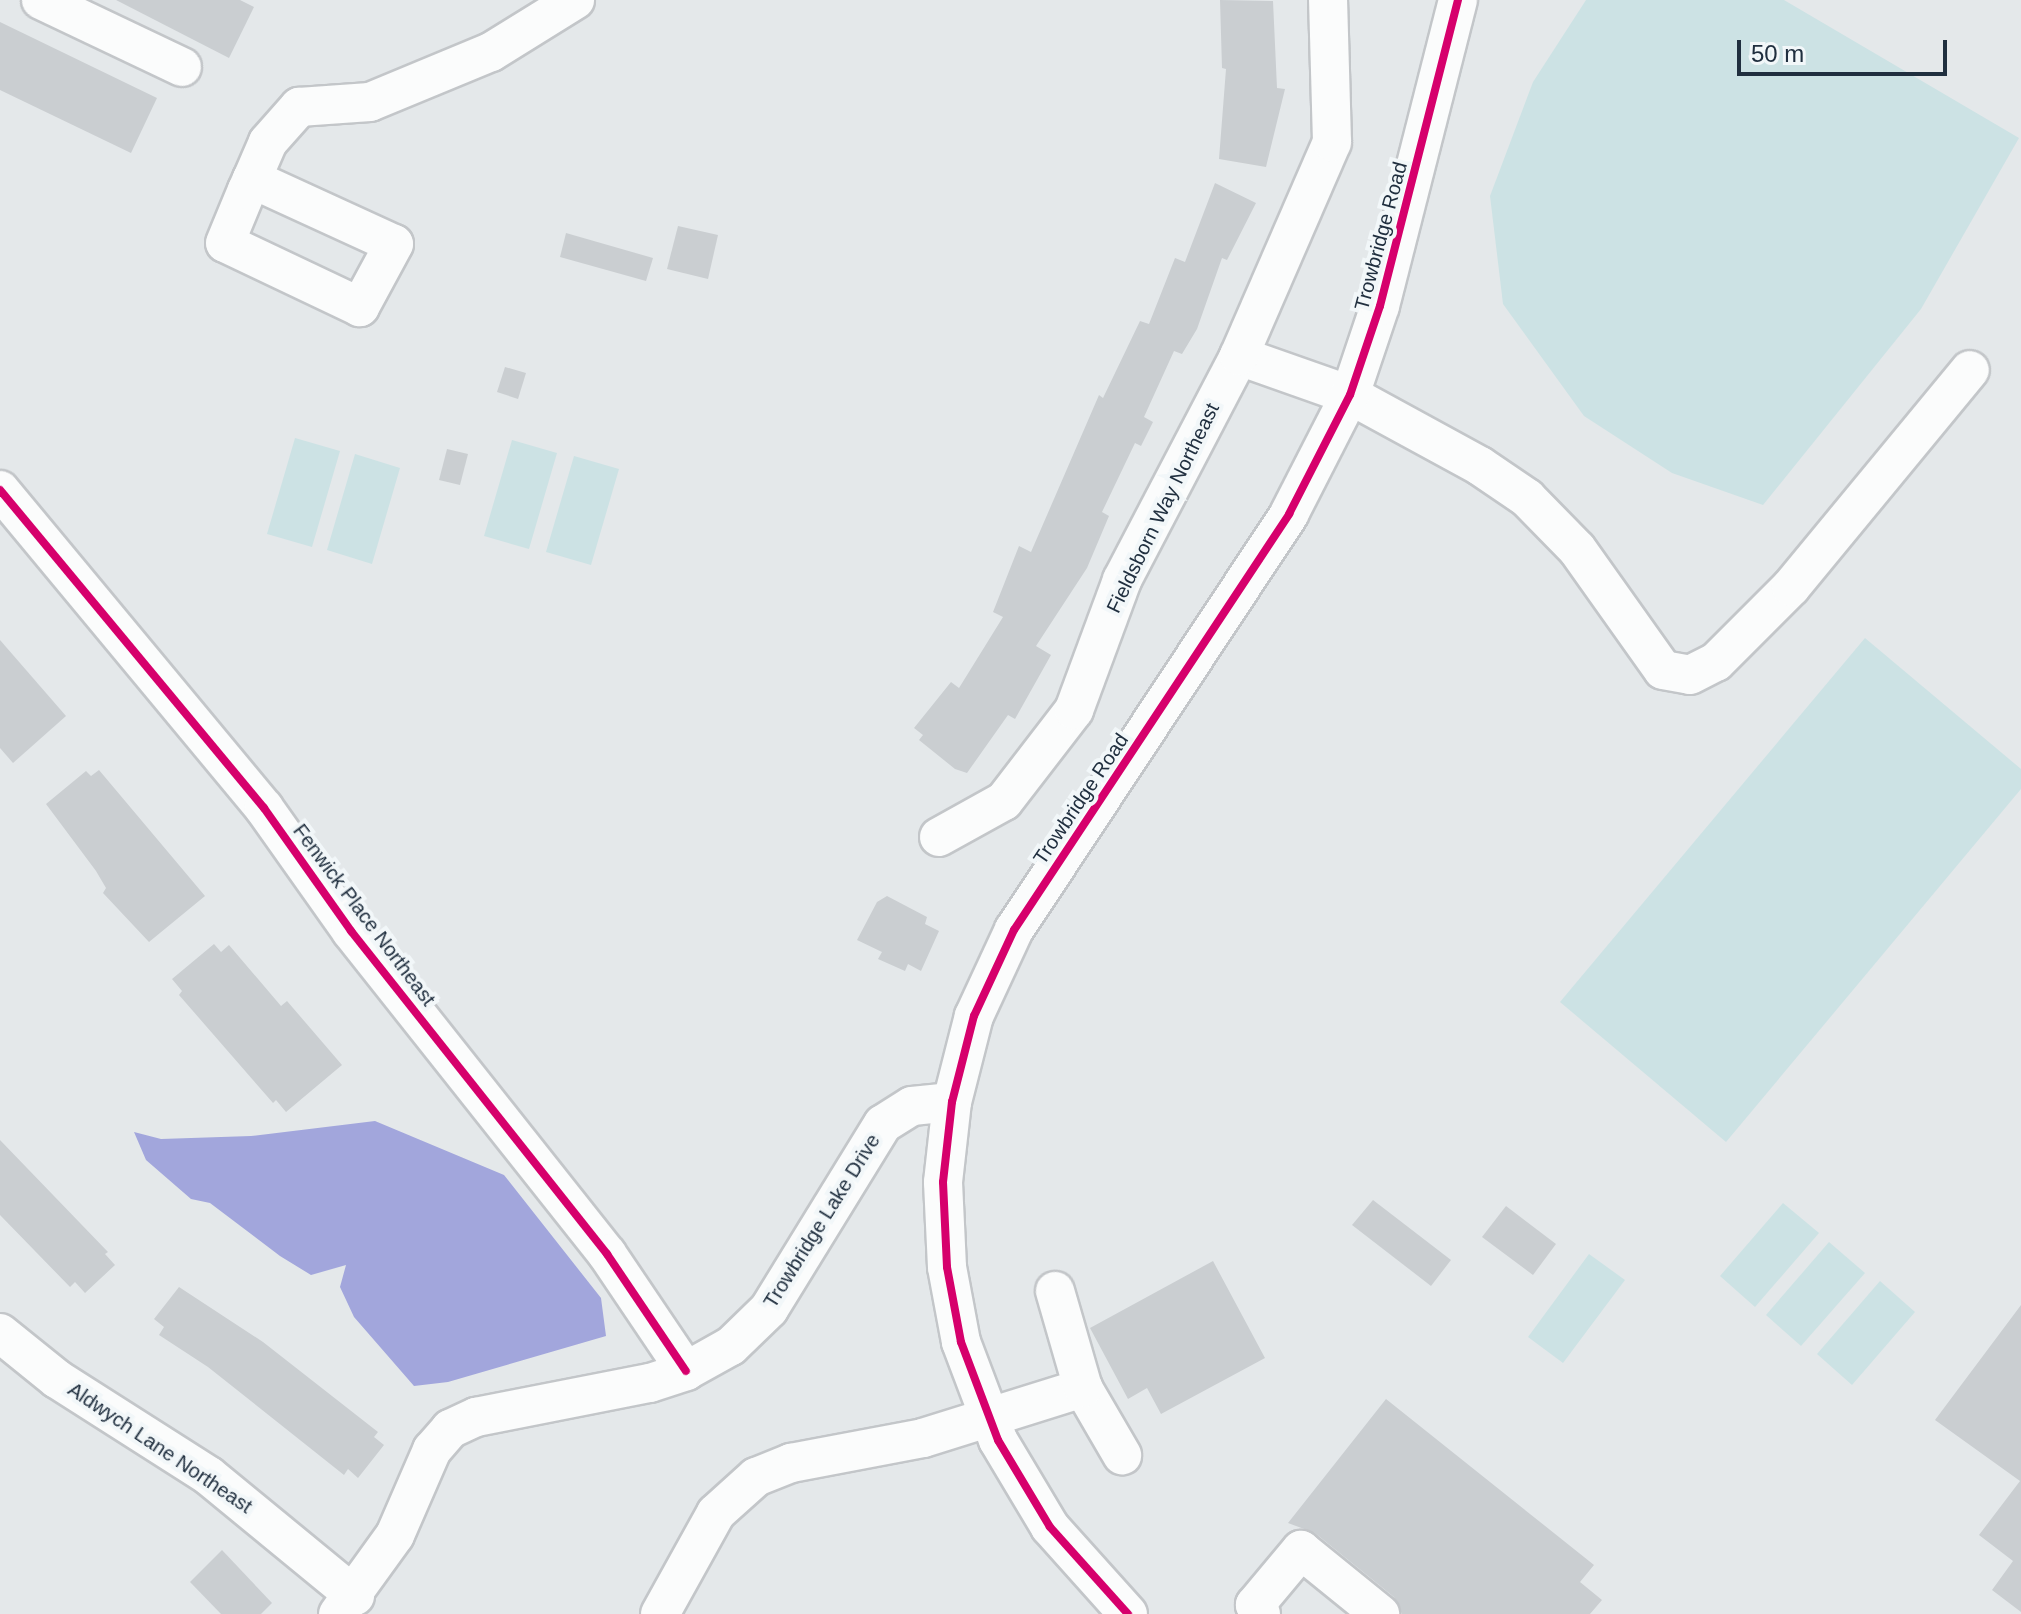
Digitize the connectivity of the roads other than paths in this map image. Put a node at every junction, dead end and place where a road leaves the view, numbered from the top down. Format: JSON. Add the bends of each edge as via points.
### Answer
{"nodes":[{"id":1,"x":41,"y":0,"type":"edge"},
{"id":2,"x":575,"y":0,"type":"edge"},
{"id":3,"x":1328,"y":0,"type":"edge"},
{"id":4,"x":1458,"y":0,"type":"edge"},
{"id":5,"x":182,"y":67,"type":"dead end"},
{"id":6,"x":252,"y":179,"type":"dead end"},
{"id":7,"x":1239,"y":356,"type":"junction"},
{"id":8,"x":1970,"y":370,"type":"dead end"},
{"id":9,"x":1350,"y":395,"type":"junction"},
{"id":10,"x":0,"y":490,"type":"edge"},
{"id":11,"x":939,"y":837,"type":"dead end"},
{"id":12,"x":952,"y":1102,"type":"junction"},
{"id":13,"x":1055,"y":1291,"type":"dead end"},
{"id":14,"x":5,"y":1345,"type":"edge"},
{"id":15,"x":686,"y":1371,"type":"junction"},
{"id":16,"x":1083,"y":1388,"type":"junction"},
{"id":17,"x":988,"y":1419,"type":"junction"},
{"id":18,"x":1122,"y":1455,"type":"dead end"},
{"id":19,"x":346,"y":1605,"type":"edge"},
{"id":20,"x":660,"y":1614,"type":"edge"},
{"id":21,"x":1128,"y":1614,"type":"edge"},
{"id":22,"x":1261,"y":1614,"type":"edge"},
{"id":23,"x":1380,"y":1614,"type":"edge"}],
"edges":[{"from":1,"to":5,"type":"street"},
{"from":2,"to":6,"type":"street","via":[[491,52],[370,102],[299,107],[268,142]]},
{"from":3,"to":7,"type":"street","name":"Fieldsborn Way Northeast","via":[[1332,142]]},
{"from":4,"to":9,"type":"street","name":"Trowbridge Road","via":[[1380,306]]},
{"from":7,"to":9,"type":"street"},
{"from":7,"to":11,"type":"street","name":"Fieldsborn Way Northeast","via":[[1122,580],[1074,710],[1004,801]]},
{"from":8,"to":9,"type":"street","via":[[1791,587],[1716,662],[1690,675],[1663,670],[1577,549],[1527,498],[1480,466]]},
{"from":9,"to":12,"type":"street","name":"Trowbridge Road","via":[[1289,514],[1014,930],[974,1016]]},
{"from":10,"to":15,"type":"street","name":"Fenwick Place Northeast","via":[[264,808],[351,931],[607,1254]]},
{"from":12,"to":15,"type":"street","name":"Trowbridge Lake Drive","via":[[912,1106],[883,1124],[769,1309],[731,1346]]},
{"from":12,"to":17,"type":"street","name":"Trowbridge Road","via":[[943,1182],[947,1267],[961,1342]]},
{"from":13,"to":16,"type":"street"},
{"from":14,"to":19,"type":"street","name":"Aldwych Lane Northeast","via":[[209,1476]]},
{"from":15,"to":19,"type":"street","name":"Trowbridge Lake Drive","via":[[476,1417],[450,1429],[432,1450],[395,1535]]},
{"from":16,"to":17,"type":"street"},
{"from":16,"to":18,"type":"street"},
{"from":17,"to":20,"type":"street","via":[[923,1438],[791,1463],[756,1477],[716,1513]]},
{"from":17,"to":21,"type":"street","name":"Trowbridge Road","via":[[1050,1527]]},
{"from":22,"to":23,"type":"street","via":[[1255,1605],[1301,1550]]}]}
